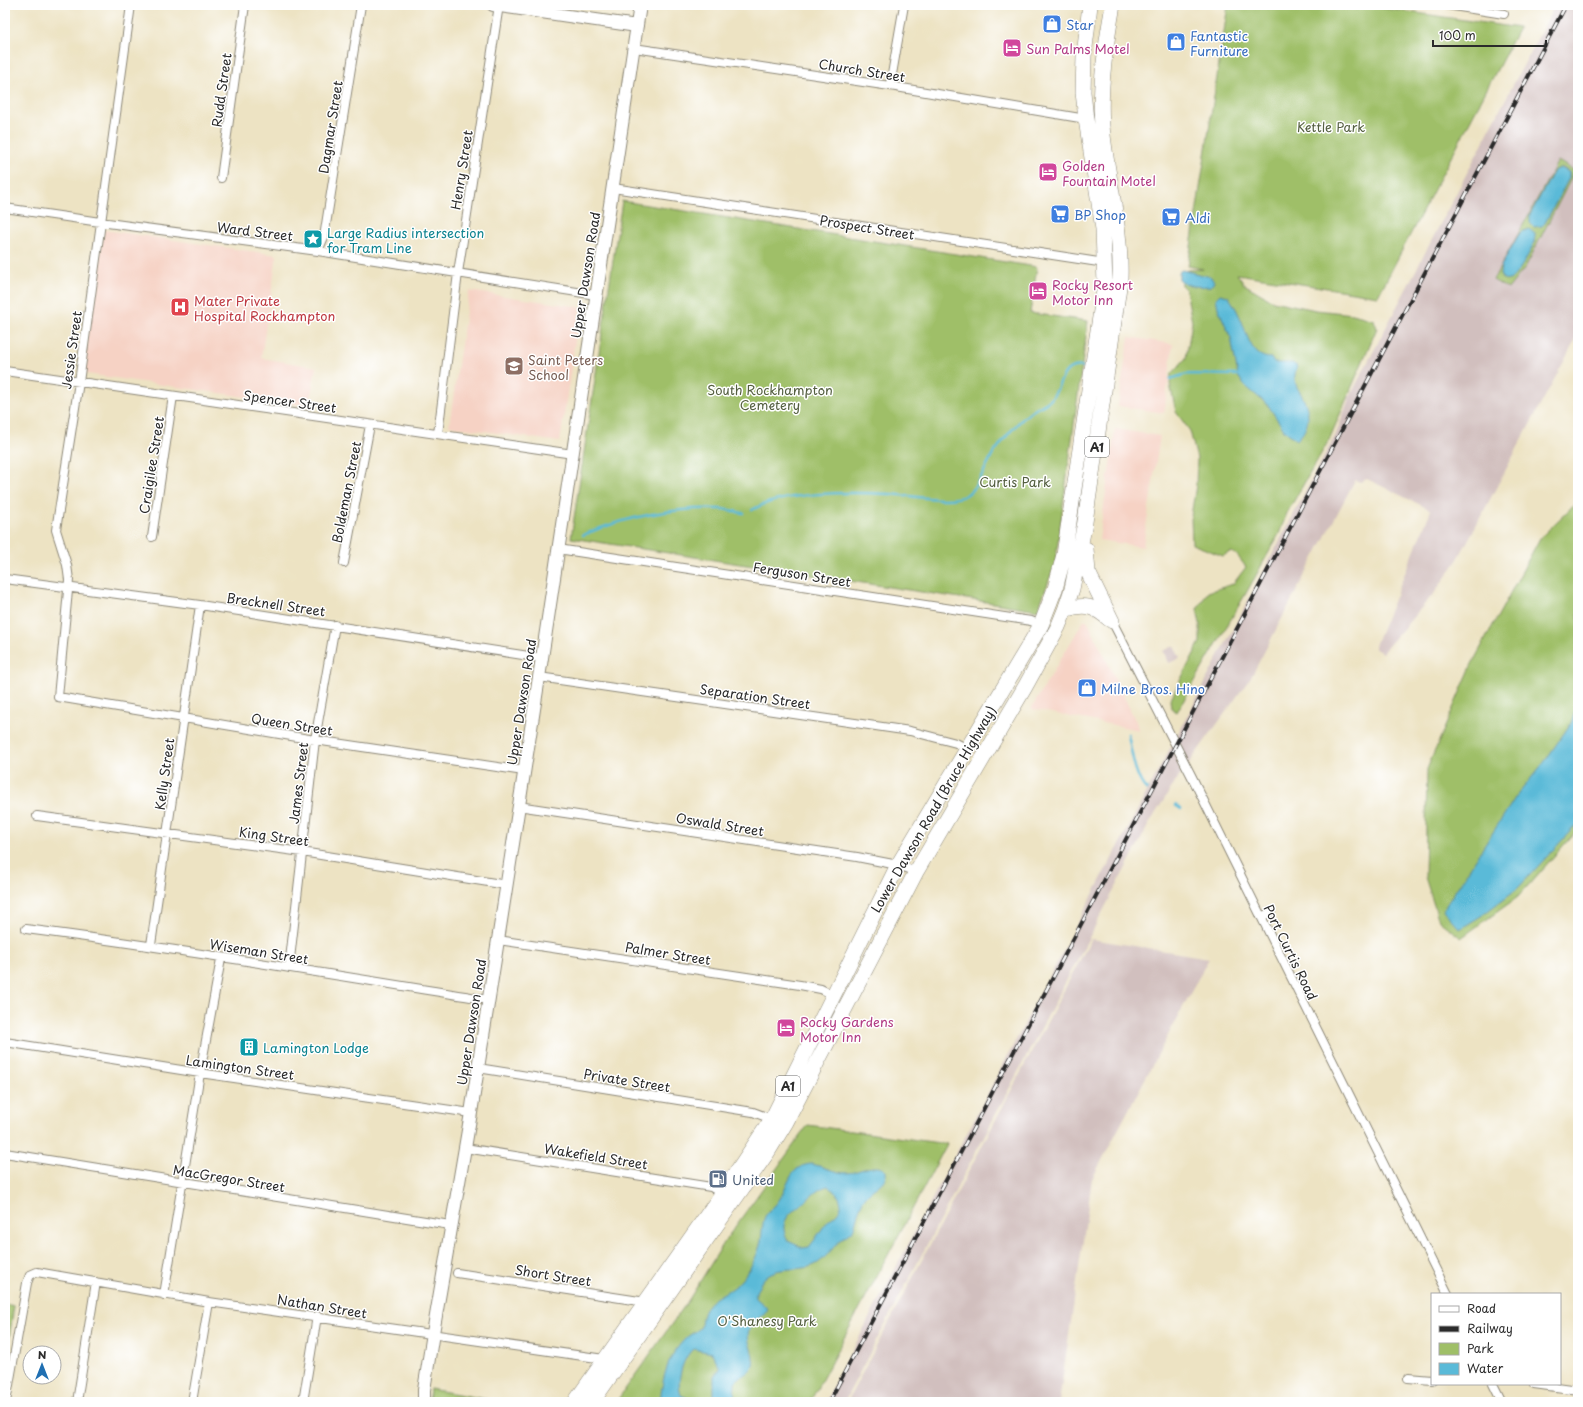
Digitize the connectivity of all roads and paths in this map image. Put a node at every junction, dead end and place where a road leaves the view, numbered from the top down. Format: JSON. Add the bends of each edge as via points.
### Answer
{"nodes":[{"id":1,"x":131,"y":5,"type":"edge"},
{"id":2,"x":245,"y":5,"type":"edge"},
{"id":3,"x":361,"y":5,"type":"edge"},
{"id":4,"x":497,"y":5,"type":"edge"},
{"id":5,"x":640,"y":5,"type":"edge"},
{"id":6,"x":904,"y":5,"type":"edge"},
{"id":7,"x":1090,"y":5,"type":"edge"},
{"id":8,"x":1447,"y":5,"type":"edge"},
{"id":9,"x":1109,"y":6,"type":"edge"},
{"id":10,"x":1504,"y":14,"type":"dead end"},
{"id":11,"x":637,"y":26,"type":"junction"},
{"id":12,"x":634,"y":48,"type":"junction"},
{"id":13,"x":890,"y":86,"type":"junction"},
{"id":14,"x":1086,"y":119,"type":"junction"},
{"id":15,"x":221,"y":178,"type":"dead end"},
{"id":16,"x":612,"y":188,"type":"junction"},
{"id":17,"x":5,"y":208,"type":"edge"},
{"id":18,"x":100,"y":222,"type":"junction"},
{"id":19,"x":318,"y":251,"type":"junction"},
{"id":20,"x":1105,"y":263,"type":"junction"},
{"id":21,"x":1121,"y":265,"type":"junction"},
{"id":22,"x":458,"y":273,"type":"junction"},
{"id":23,"x":596,"y":296,"type":"junction"},
{"id":24,"x":5,"y":371,"type":"edge"},
{"id":25,"x":79,"y":382,"type":"junction"},
{"id":26,"x":173,"y":396,"type":"junction"},
{"id":27,"x":370,"y":425,"type":"junction"},
{"id":28,"x":438,"y":434,"type":"junction"},
{"id":29,"x":573,"y":454,"type":"junction"},
{"id":30,"x":1085,"y":522,"type":"junction"},
{"id":31,"x":152,"y":537,"type":"dead end"},
{"id":32,"x":558,"y":549,"type":"junction"},
{"id":33,"x":344,"y":563,"type":"dead end"},
{"id":34,"x":5,"y":579,"type":"edge"},
{"id":35,"x":68,"y":589,"type":"junction"},
{"id":36,"x":200,"y":605,"type":"junction"},
{"id":37,"x":1065,"y":610,"type":"junction"},
{"id":38,"x":1112,"y":621,"type":"junction"},
{"id":39,"x":335,"y":625,"type":"junction"},
{"id":40,"x":1041,"y":625,"type":"junction"},
{"id":41,"x":542,"y":658,"type":"junction"},
{"id":42,"x":539,"y":677,"type":"junction"},
{"id":43,"x":58,"y":697,"type":"joint"},
{"id":44,"x":184,"y":718,"type":"junction"},
{"id":45,"x":315,"y":740,"type":"junction"},
{"id":46,"x":966,"y":748,"type":"junction"},
{"id":47,"x":524,"y":771,"type":"junction"},
{"id":48,"x":518,"y":806,"type":"junction"},
{"id":49,"x":37,"y":816,"type":"dead end"},
{"id":50,"x":167,"y":834,"type":"junction"},
{"id":51,"x":302,"y":852,"type":"junction"},
{"id":52,"x":898,"y":865,"type":"junction"},
{"id":53,"x":916,"y":872,"type":"junction"},
{"id":54,"x":507,"y":884,"type":"junction"},
{"id":55,"x":1271,"y":912,"type":"dead end"},
{"id":56,"x":1261,"y":917,"type":"junction"},
{"id":57,"x":26,"y":929,"type":"dead end"},
{"id":58,"x":498,"y":940,"type":"junction"},
{"id":59,"x":151,"y":946,"type":"junction"},
{"id":60,"x":221,"y":959,"type":"junction"},
{"id":61,"x":289,"y":968,"type":"junction"},
{"id":62,"x":833,"y":995,"type":"junction"},
{"id":63,"x":489,"y":1000,"type":"junction"},
{"id":64,"x":5,"y":1042,"type":"edge"},
{"id":65,"x":478,"y":1068,"type":"junction"},
{"id":66,"x":200,"y":1074,"type":"junction"},
{"id":67,"x":471,"y":1113,"type":"junction"},
{"id":68,"x":772,"y":1119,"type":"junction"},
{"id":69,"x":465,"y":1148,"type":"junction"},
{"id":70,"x":5,"y":1153,"type":"edge"},
{"id":71,"x":183,"y":1183,"type":"junction"},
{"id":72,"x":722,"y":1194,"type":"junction"},
{"id":73,"x":450,"y":1225,"type":"junction"},
{"id":74,"x":457,"y":1273,"type":"dead end"},
{"id":75,"x":96,"y":1282,"type":"junction"},
{"id":76,"x":1448,"y":1293,"type":"edge"},
{"id":77,"x":164,"y":1295,"type":"junction"},
{"id":78,"x":209,"y":1302,"type":"junction"},
{"id":79,"x":646,"y":1302,"type":"junction"},
{"id":80,"x":317,"y":1316,"type":"junction"},
{"id":81,"x":433,"y":1333,"type":"junction"},
{"id":82,"x":604,"y":1359,"type":"junction"},
{"id":83,"x":1408,"y":1378,"type":"dead end"},
{"id":84,"x":1431,"y":1380,"type":"edge"},
{"id":85,"x":1494,"y":1385,"type":"edge"},
{"id":86,"x":1541,"y":1385,"type":"edge"},
{"id":87,"x":1578,"y":1390,"type":"edge"},
{"id":88,"x":6,"y":1402,"type":"edge"},
{"id":89,"x":77,"y":1402,"type":"edge"},
{"id":90,"x":192,"y":1402,"type":"edge"},
{"id":91,"x":303,"y":1402,"type":"edge"},
{"id":92,"x":424,"y":1402,"type":"edge"},
{"id":93,"x":575,"y":1402,"type":"edge"},
{"id":94,"x":592,"y":1402,"type":"edge"},
{"id":95,"x":1502,"y":1402,"type":"edge"}],
"edges":[{"from":1,"to":18,"type":"street","name":"Jessie Street"},
{"from":2,"to":15,"type":"street","name":"Rudd Street"},
{"from":3,"to":19,"type":"street","name":"Dagmar Street","via":[[324,237]]},
{"from":4,"to":11,"type":"street"},
{"from":4,"to":22,"type":"street","name":"Henry Street"},
{"from":5,"to":11,"type":"street","name":"Upper Dawson Road"},
{"from":6,"to":13,"type":"street"},
{"from":7,"to":14,"type":"highway","number":"A1","via":[[1083,70]]},
{"from":8,"to":10,"type":"street"},
{"from":9,"to":21,"type":"highway","number":"A1","via":[[1102,118],[1118,225]]},
{"from":11,"to":12,"type":"street","name":"Upper Dawson Road"},
{"from":12,"to":13,"type":"street","name":"Church Street"},
{"from":12,"to":16,"type":"street","name":"Upper Dawson Road"},
{"from":13,"to":14,"type":"street","name":"Church Street"},
{"from":14,"to":20,"type":"highway","number":"A1","via":[[1101,209]]},
{"from":16,"to":20,"type":"street","name":"Prospect Street"},
{"from":16,"to":23,"type":"street","name":"Upper Dawson Road"},
{"from":17,"to":18,"type":"street","name":"Ward Street"},
{"from":18,"to":19,"type":"street","name":"Ward Street"},
{"from":18,"to":25,"type":"street","name":"Jessie Street"},
{"from":19,"to":22,"type":"street","name":"Ward Street"},
{"from":20,"to":21,"type":"highway","name":"Prospect Street"},
{"from":20,"to":40,"type":"highway","number":"A1","via":[[1103,305],[1064,555],[1055,589]]},
{"from":21,"to":30,"type":"highway","number":"A1"},
{"from":22,"to":23,"type":"street","name":"Ward Street"},
{"from":22,"to":28,"type":"street","name":"Henry Street"},
{"from":23,"to":29,"type":"street","name":"Upper Dawson Road"},
{"from":24,"to":25,"type":"street","name":"Spencer Street"},
{"from":25,"to":26,"type":"street","name":"Spencer Street"},
{"from":25,"to":35,"type":"street","name":"Jessie Street","via":[[56,530],[67,565]]},
{"from":26,"to":27,"type":"street","name":"Spencer Street"},
{"from":26,"to":31,"type":"street","name":"Craigilee Street"},
{"from":27,"to":28,"type":"street","name":"Spencer Street"},
{"from":27,"to":33,"type":"street","name":"Boldeman Street"},
{"from":28,"to":29,"type":"street","name":"Spencer Street"},
{"from":29,"to":32,"type":"street","name":"Upper Dawson Road"},
{"from":30,"to":37,"type":"highway","number":"A1","via":[[1072,589]]},
{"from":30,"to":38,"type":"highway","via":[[1088,572]]},
{"from":32,"to":40,"type":"street","name":"Ferguson Street","via":[[1031,621]]},
{"from":32,"to":41,"type":"street","name":"Upper Dawson Road"},
{"from":34,"to":35,"type":"street","name":"Brecknell Street"},
{"from":35,"to":36,"type":"street","name":"Brecknell Street"},
{"from":35,"to":43,"type":"street","name":"Jessie Street"},
{"from":36,"to":39,"type":"street","name":"Brecknell Street"},
{"from":36,"to":44,"type":"street","name":"Kelly Street"},
{"from":37,"to":38,"type":"highway","via":[[1077,606],[1091,606]]},
{"from":37,"to":53,"type":"highway","name":"Lower Dawson Road (Bruce Highway)","number":"A1","via":[[1003,725]]},
{"from":38,"to":56,"type":"street","name":"Port Curtis Road"},
{"from":39,"to":41,"type":"street","name":"Brecknell Street"},
{"from":39,"to":45,"type":"street","name":"James Street"},
{"from":40,"to":46,"type":"highway","name":"Lower Dawson Road (Bruce Highway)","number":"A1"},
{"from":41,"to":42,"type":"street","name":"Upper Dawson Road"},
{"from":42,"to":46,"type":"street","name":"Separation Street","via":[[910,731]]},
{"from":42,"to":47,"type":"street","name":"Upper Dawson Road"},
{"from":43,"to":44,"type":"street","name":"Queen Street"},
{"from":44,"to":45,"type":"street","name":"Queen Street"},
{"from":44,"to":50,"type":"street","name":"Kelly Street"},
{"from":45,"to":47,"type":"street","name":"Queen Street"},
{"from":45,"to":51,"type":"street","name":"James Street"},
{"from":46,"to":52,"type":"highway","name":"Lower Dawson Road (Bruce Highway)","number":"A1"},
{"from":47,"to":48,"type":"street","name":"Upper Dawson Road"},
{"from":48,"to":52,"type":"street","name":"Oswald Street"},
{"from":48,"to":54,"type":"street","name":"Upper Dawson Road"},
{"from":49,"to":50,"type":"street","name":"King Street"},
{"from":50,"to":51,"type":"street","name":"King Street"},
{"from":50,"to":59,"type":"street","name":"Kelly Street"},
{"from":51,"to":54,"type":"street","name":"King Street"},
{"from":51,"to":61,"type":"street","name":"James Street"},
{"from":52,"to":53,"type":"street","name":"Oswald Street"},
{"from":52,"to":62,"type":"highway","name":"Lower Dawson Road (Bruce Highway)","number":"A1"},
{"from":53,"to":94,"type":"highway","name":"Lower Dawson Road (Bruce Highway)","number":"A1","via":[[786,1122],[759,1166]]},
{"from":54,"to":58,"type":"street","name":"Upper Dawson Road"},
{"from":55,"to":56,"type":"street"},
{"from":56,"to":76,"type":"street","name":"Port Curtis Road"},
{"from":57,"to":59,"type":"street","name":"Wiseman Street"},
{"from":58,"to":62,"type":"street","name":"Palmer Street","via":[[800,985],[821,989]]},
{"from":58,"to":63,"type":"street","name":"Upper Dawson Road"},
{"from":59,"to":60,"type":"street","name":"Wiseman Street"},
{"from":60,"to":61,"type":"street","name":"Wiseman Street"},
{"from":60,"to":66,"type":"street"},
{"from":61,"to":63,"type":"street","name":"Wiseman Street"},
{"from":62,"to":68,"type":"highway","name":"Lower Dawson Road (Bruce Highway)","number":"A1"},
{"from":63,"to":65,"type":"street","name":"Upper Dawson Road"},
{"from":64,"to":66,"type":"street","name":"Lamington Street"},
{"from":65,"to":67,"type":"street","name":"Upper Dawson Road"},
{"from":65,"to":68,"type":"street","name":"Private Street","via":[[753,1112]]},
{"from":66,"to":67,"type":"street","name":"Lamington Street"},
{"from":66,"to":71,"type":"street"},
{"from":67,"to":69,"type":"street","name":"Upper Dawson Road"},
{"from":68,"to":72,"type":"highway","name":"Lower Dawson Road (Bruce Highway)","number":"A1"},
{"from":69,"to":72,"type":"street","name":"Wakefield Street","via":[[711,1187]]},
{"from":69,"to":73,"type":"street","name":"Upper Dawson Road"},
{"from":70,"to":71,"type":"street","name":"MacGregor Street"},
{"from":71,"to":73,"type":"street","name":"MacGregor Street"},
{"from":71,"to":77,"type":"street"},
{"from":72,"to":79,"type":"highway","name":"Lower Dawson Road (Bruce Highway)","number":"A1"},
{"from":73,"to":81,"type":"street","name":"Upper Dawson Road"},
{"from":74,"to":79,"type":"street","name":"Short Street"},
{"from":75,"to":77,"type":"street","name":"Nathan Street"},
{"from":75,"to":88,"type":"street","name":"Nathan Street","via":[[37,1272],[30,1275]]},
{"from":75,"to":89,"type":"street"},
{"from":77,"to":78,"type":"street","name":"Nathan Street"},
{"from":78,"to":80,"type":"street","name":"Nathan Street"},
{"from":78,"to":90,"type":"street"},
{"from":79,"to":82,"type":"highway","name":"Lower Dawson Road (Bruce Highway)","number":"A1"},
{"from":80,"to":81,"type":"street","name":"Nathan Street"},
{"from":80,"to":91,"type":"street"},
{"from":81,"to":82,"type":"street","name":"Nathan Street"},
{"from":81,"to":92,"type":"street","name":"Upper Dawson Road"},
{"from":82,"to":93,"type":"highway","name":"Lower Dawson Road (Bruce Highway)","number":"A1"},
{"from":83,"to":84,"type":"street"},
{"from":85,"to":95,"type":"street"},
{"from":86,"to":87,"type":"street"}]}
